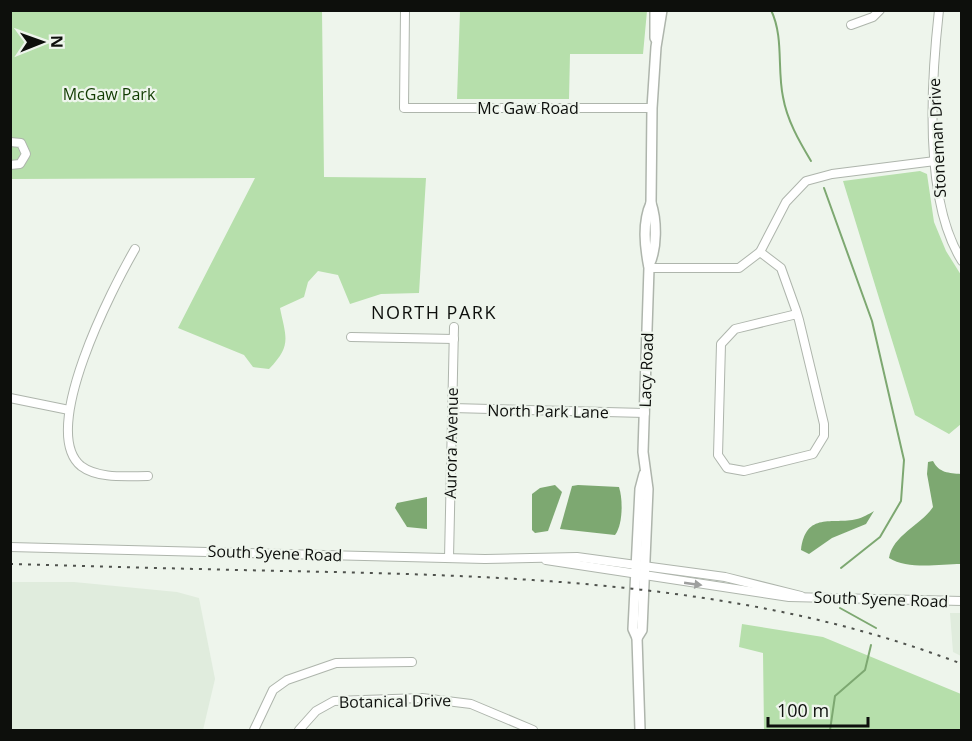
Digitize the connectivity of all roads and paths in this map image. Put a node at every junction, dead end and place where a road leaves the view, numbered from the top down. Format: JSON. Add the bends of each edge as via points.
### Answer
{"nodes":[{"id":1,"x":405,"y":10,"type":"edge"},
{"id":2,"x":655,"y":10,"type":"edge"},
{"id":3,"x":662,"y":10,"type":"edge"},
{"id":4,"x":880,"y":10,"type":"edge"},
{"id":5,"x":939,"y":10,"type":"edge"},
{"id":6,"x":851,"y":25,"type":"dead end"},
{"id":7,"x":656,"y":47,"type":"junction"},
{"id":8,"x":652,"y":108,"type":"junction"},
{"id":9,"x":10,"y":142,"type":"edge"},
{"id":10,"x":936,"y":160,"type":"junction"},
{"id":11,"x":10,"y":165,"type":"edge"},
{"id":12,"x":135,"y":249,"type":"dead end"},
{"id":13,"x":760,"y":252,"type":"junction"},
{"id":14,"x":962,"y":261,"type":"edge"},
{"id":15,"x":649,"y":267,"type":"junction"},
{"id":16,"x":797,"y":314,"type":"junction"},
{"id":17,"x":454,"y":327,"type":"dead end"},
{"id":18,"x":351,"y":337,"type":"dead end"},
{"id":19,"x":454,"y":339,"type":"junction"},
{"id":20,"x":10,"y":398,"type":"edge"},
{"id":21,"x":452,"y":408,"type":"junction"},
{"id":22,"x":69,"y":410,"type":"junction"},
{"id":23,"x":645,"y":413,"type":"junction"},
{"id":24,"x":148,"y":476,"type":"dead end"},
{"id":25,"x":10,"y":547,"type":"edge"},
{"id":26,"x":449,"y":558,"type":"junction"},
{"id":27,"x":640,"y":570,"type":"junction"},
{"id":28,"x":962,"y":601,"type":"edge"},
{"id":29,"x":412,"y":662,"type":"dead end"},
{"id":30,"x":254,"y":730,"type":"edge"},
{"id":31,"x":299,"y":730,"type":"edge"},
{"id":32,"x":533,"y":730,"type":"edge"},
{"id":33,"x":640,"y":730,"type":"edge"}],
"edges":[{"from":1,"to":8,"type":"street","name":"Mc Gaw Road","via":[[404,108]]},
{"from":2,"to":7,"type":"main road","name":"Lacy Road"},
{"from":3,"to":7,"type":"main road","name":"Lacy Road"},
{"from":4,"to":6,"type":"street","via":[[873,17]]},
{"from":5,"to":10,"type":"street","name":"Stoneman Drive","via":[[934,79]]},
{"from":7,"to":8,"type":"main road","name":"Lacy Road"},
{"from":8,"to":15,"type":"main road","name":"Lacy Road","via":[[651,203],[655,214]]},
{"from":9,"to":11,"type":"street","via":[[21,143],[26,154],[20,164]]},
{"from":10,"to":13,"type":"street","via":[[806,181],[786,202]]},
{"from":10,"to":14,"type":"street","name":"Stoneman Drive","via":[[941,216]]},
{"from":12,"to":22,"type":"street","via":[[88,346]]},
{"from":13,"to":15,"type":"street","via":[[746,265],[731,270]]},
{"from":13,"to":16,"type":"street","via":[[781,268]]},
{"from":15,"to":23,"type":"main road","name":"Lacy Road"},
{"from":16,"to":16,"type":"street","via":[[824,436],[813,454],[744,471],[727,468],[718,455],[721,344],[735,329]]},
{"from":17,"to":19,"type":"street","name":"Aurora Avenue"},
{"from":18,"to":19,"type":"street"},
{"from":19,"to":21,"type":"street","name":"Aurora Avenue"},
{"from":20,"to":22,"type":"street"},
{"from":21,"to":23,"type":"street","name":"North Park Lane"},
{"from":21,"to":26,"type":"street","name":"Aurora Avenue"},
{"from":22,"to":24,"type":"street","via":[[67,441],[79,464],[104,475]]},
{"from":23,"to":27,"type":"main road","name":"Lacy Road","via":[[644,474],[648,489]]},
{"from":25,"to":26,"type":"street","name":"South Syene Road"},
{"from":26,"to":27,"type":"street","name":"South Syene Road","via":[[540,559]]},
{"from":27,"to":28,"type":"street","name":"South Syene Road","via":[[762,594]]},
{"from":27,"to":33,"type":"main road","name":"Lacy Road"},
{"from":29,"to":30,"type":"street","via":[[336,663],[287,680],[273,690]]},
{"from":31,"to":32,"type":"street","name":"Botanical Drive","via":[[316,711],[334,701],[412,698],[471,704]]}]}
